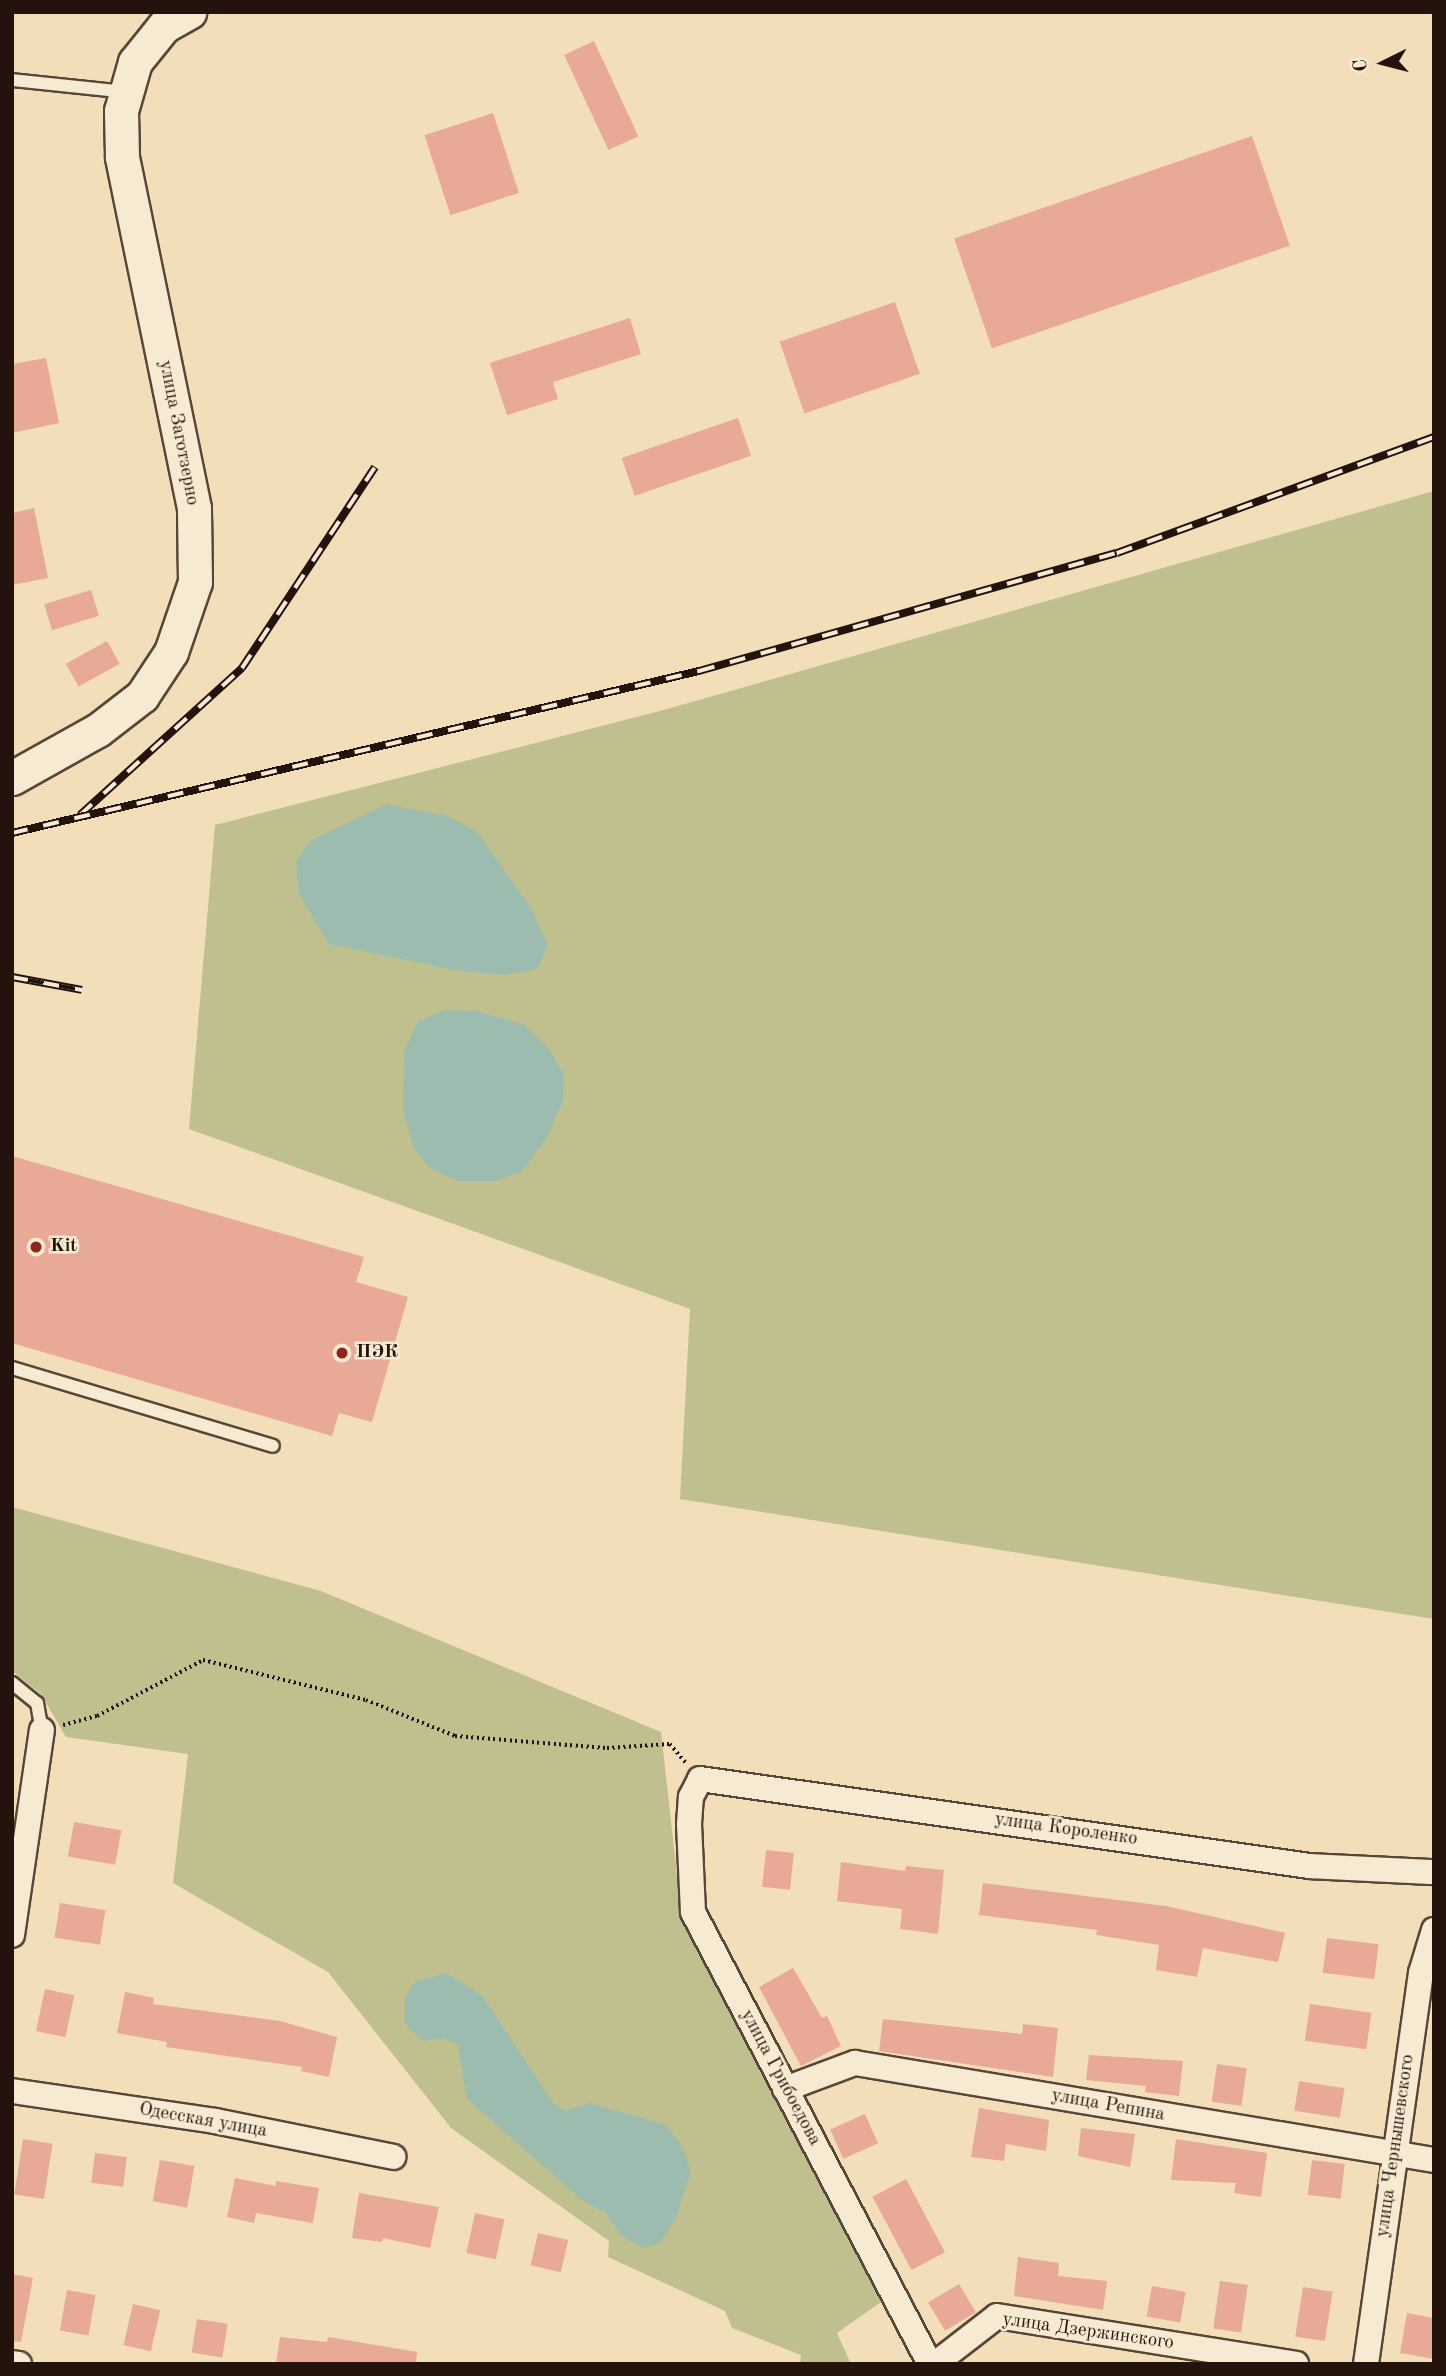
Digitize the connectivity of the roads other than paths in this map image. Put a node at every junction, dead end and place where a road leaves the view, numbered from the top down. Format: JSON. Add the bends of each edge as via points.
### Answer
{"nodes":[{"id":1,"x":174,"y":17,"type":"edge"},
{"id":2,"x":12,"y":80,"type":"edge"},
{"id":3,"x":126,"y":92,"type":"junction"},
{"id":4,"x":12,"y":778,"type":"edge"},
{"id":5,"x":12,"y":1368,"type":"edge"},
{"id":6,"x":273,"y":1447,"type":"dead end"},
{"id":7,"x":12,"y":1683,"type":"edge"},
{"id":8,"x":42,"y":1730,"type":"joint"},
{"id":9,"x":700,"y":1779,"type":"joint"},
{"id":10,"x":1434,"y":1872,"type":"edge"},
{"id":11,"x":1434,"y":1930,"type":"edge"},
{"id":12,"x":12,"y":1935,"type":"edge"},
{"id":13,"x":785,"y":2089,"type":"junction"},
{"id":14,"x":12,"y":2091,"type":"edge"},
{"id":15,"x":1394,"y":2154,"type":"junction"},
{"id":16,"x":393,"y":2157,"type":"dead end"},
{"id":17,"x":1434,"y":2160,"type":"edge"},
{"id":18,"x":12,"y":2363,"type":"edge"},
{"id":19,"x":19,"y":2364,"type":"edge"},
{"id":20,"x":932,"y":2364,"type":"edge"},
{"id":21,"x":1296,"y":2364,"type":"edge"},
{"id":22,"x":1366,"y":2364,"type":"edge"}],
"edges":[{"from":1,"to":3,"type":"street","name":"улица Заготзерно","via":[[135,62]]},
{"from":2,"to":3,"type":"lane"},
{"from":3,"to":4,"type":"street","name":"улица Заготзерно","via":[[121,111],[122,156],[194,508],[195,582],[171,652],[142,695],[97,730]]},
{"from":5,"to":6,"type":"lane"},
{"from":7,"to":8,"type":"lane","via":[[37,1703]]},
{"from":8,"to":12,"type":"street"},
{"from":9,"to":10,"type":"street","name":"улица Короленко","via":[[1310,1866]]},
{"from":9,"to":13,"type":"street","name":"улица Грибоедова","via":[[691,1797],[689,1824],[693,1912]]},
{"from":11,"to":15,"type":"street","name":"улица Чернышевского","via":[[1421,1973]]},
{"from":13,"to":15,"type":"street","name":"улица Репина","via":[[855,2063]]},
{"from":13,"to":20,"type":"street","name":"улица Грибоедова"},
{"from":14,"to":16,"type":"street","name":"Одесская улица","via":[[215,2121]]},
{"from":15,"to":17,"type":"street","name":"улица Репина"},
{"from":15,"to":22,"type":"street","name":"улица Чернышевского"},
{"from":18,"to":19,"type":"street"},
{"from":20,"to":21,"type":"street","name":"улица Дзержинского","via":[[997,2316]]}]}
